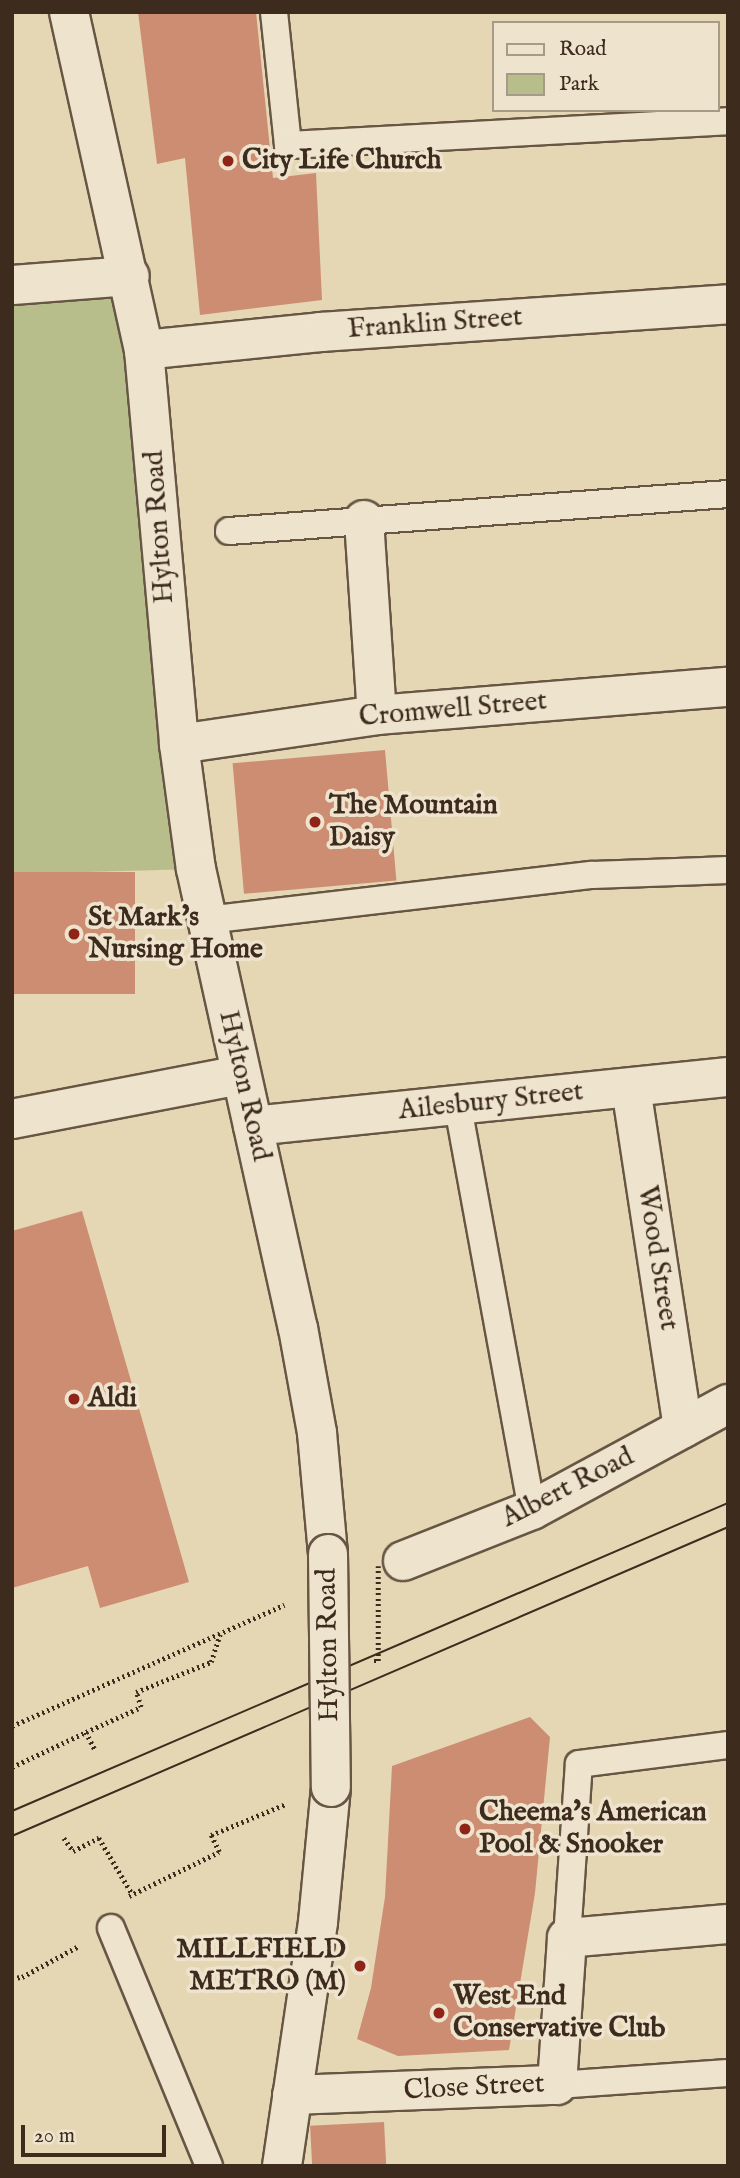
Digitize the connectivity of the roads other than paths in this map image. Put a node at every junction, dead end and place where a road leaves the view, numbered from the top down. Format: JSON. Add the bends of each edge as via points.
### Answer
{"nodes":[{"id":1,"x":69,"y":12,"type":"edge"},
{"id":2,"x":274,"y":12,"type":"edge"},
{"id":3,"x":728,"y":121,"type":"edge"},
{"id":4,"x":130,"y":276,"type":"junction"},
{"id":5,"x":12,"y":285,"type":"edge"},
{"id":6,"x":728,"y":304,"type":"edge"},
{"id":7,"x":144,"y":350,"type":"junction"},
{"id":8,"x":728,"y":494,"type":"edge"},
{"id":9,"x":364,"y":520,"type":"junction"},
{"id":10,"x":229,"y":531,"type":"dead end"},
{"id":11,"x":728,"y":687,"type":"edge"},
{"id":12,"x":377,"y":715,"type":"junction"},
{"id":13,"x":179,"y":744,"type":"junction"},
{"id":14,"x":728,"y":870,"type":"edge"},
{"id":15,"x":207,"y":920,"type":"junction"},
{"id":16,"x":241,"y":1075,"type":"junction"},
{"id":17,"x":728,"y":1077,"type":"edge"},
{"id":18,"x":631,"y":1087,"type":"junction"},
{"id":19,"x":458,"y":1107,"type":"junction"},
{"id":20,"x":12,"y":1119,"type":"edge"},
{"id":21,"x":253,"y":1126,"type":"junction"},
{"id":22,"x":728,"y":1404,"type":"edge"},
{"id":23,"x":683,"y":1429,"type":"junction"},
{"id":24,"x":532,"y":1510,"type":"junction"},
{"id":25,"x":391,"y":1564,"type":"road end"},
{"id":26,"x":728,"y":1745,"type":"edge"},
{"id":27,"x":728,"y":1924,"type":"edge"},
{"id":28,"x":111,"y":1928,"type":"road end"},
{"id":29,"x":567,"y":1938,"type":"junction"},
{"id":30,"x":728,"y":2073,"type":"edge"},
{"id":31,"x":557,"y":2085,"type":"junction"},
{"id":32,"x":292,"y":2095,"type":"junction"},
{"id":33,"x":209,"y":2166,"type":"edge"},
{"id":34,"x":282,"y":2166,"type":"edge"}],
"edges":[{"from":1,"to":4,"type":"street","name":"Hylton Road"},
{"from":2,"to":3,"type":"lane","via":[[288,145]]},
{"from":4,"to":5,"type":"street"},
{"from":4,"to":7,"type":"street","name":"Hylton Road"},
{"from":6,"to":7,"type":"street","name":"Franklin Street","via":[[321,332]]},
{"from":7,"to":13,"type":"street","name":"Hylton Road"},
{"from":8,"to":9,"type":"lane"},
{"from":9,"to":10,"type":"lane"},
{"from":9,"to":12,"type":"street"},
{"from":11,"to":12,"type":"street","name":"Cromwell Street"},
{"from":12,"to":13,"type":"street","name":"Cromwell Street"},
{"from":13,"to":15,"type":"street","name":"Hylton Road"},
{"from":14,"to":15,"type":"lane","via":[[592,875]]},
{"from":15,"to":16,"type":"street","name":"Hylton Road"},
{"from":16,"to":20,"type":"street"},
{"from":16,"to":21,"type":"street","name":"Hylton Road"},
{"from":17,"to":18,"type":"street","name":"Ailesbury Street"},
{"from":18,"to":19,"type":"street","name":"Ailesbury Street"},
{"from":18,"to":23,"type":"street","name":"Wood Street"},
{"from":19,"to":21,"type":"street","name":"Ailesbury Street"},
{"from":19,"to":24,"type":"lane"},
{"from":21,"to":32,"type":"street","name":"Hylton Road","bridge":true,"via":[[317,1433],[328,1554],[331,1787],[318,1922]]},
{"from":22,"to":23,"type":"street","name":"Albert Road"},
{"from":23,"to":24,"type":"street","name":"Albert Road"},
{"from":24,"to":25,"type":"street","name":"Albert Road"},
{"from":26,"to":29,"type":"lane","via":[[579,1764]]},
{"from":27,"to":29,"type":"street"},
{"from":28,"to":33,"type":"lane"},
{"from":29,"to":31,"type":"street","name":"Close Street"},
{"from":30,"to":31,"type":"lane"},
{"from":31,"to":32,"type":"street","name":"Close Street"},
{"from":32,"to":34,"type":"street","name":"Hylton Road"}]}
